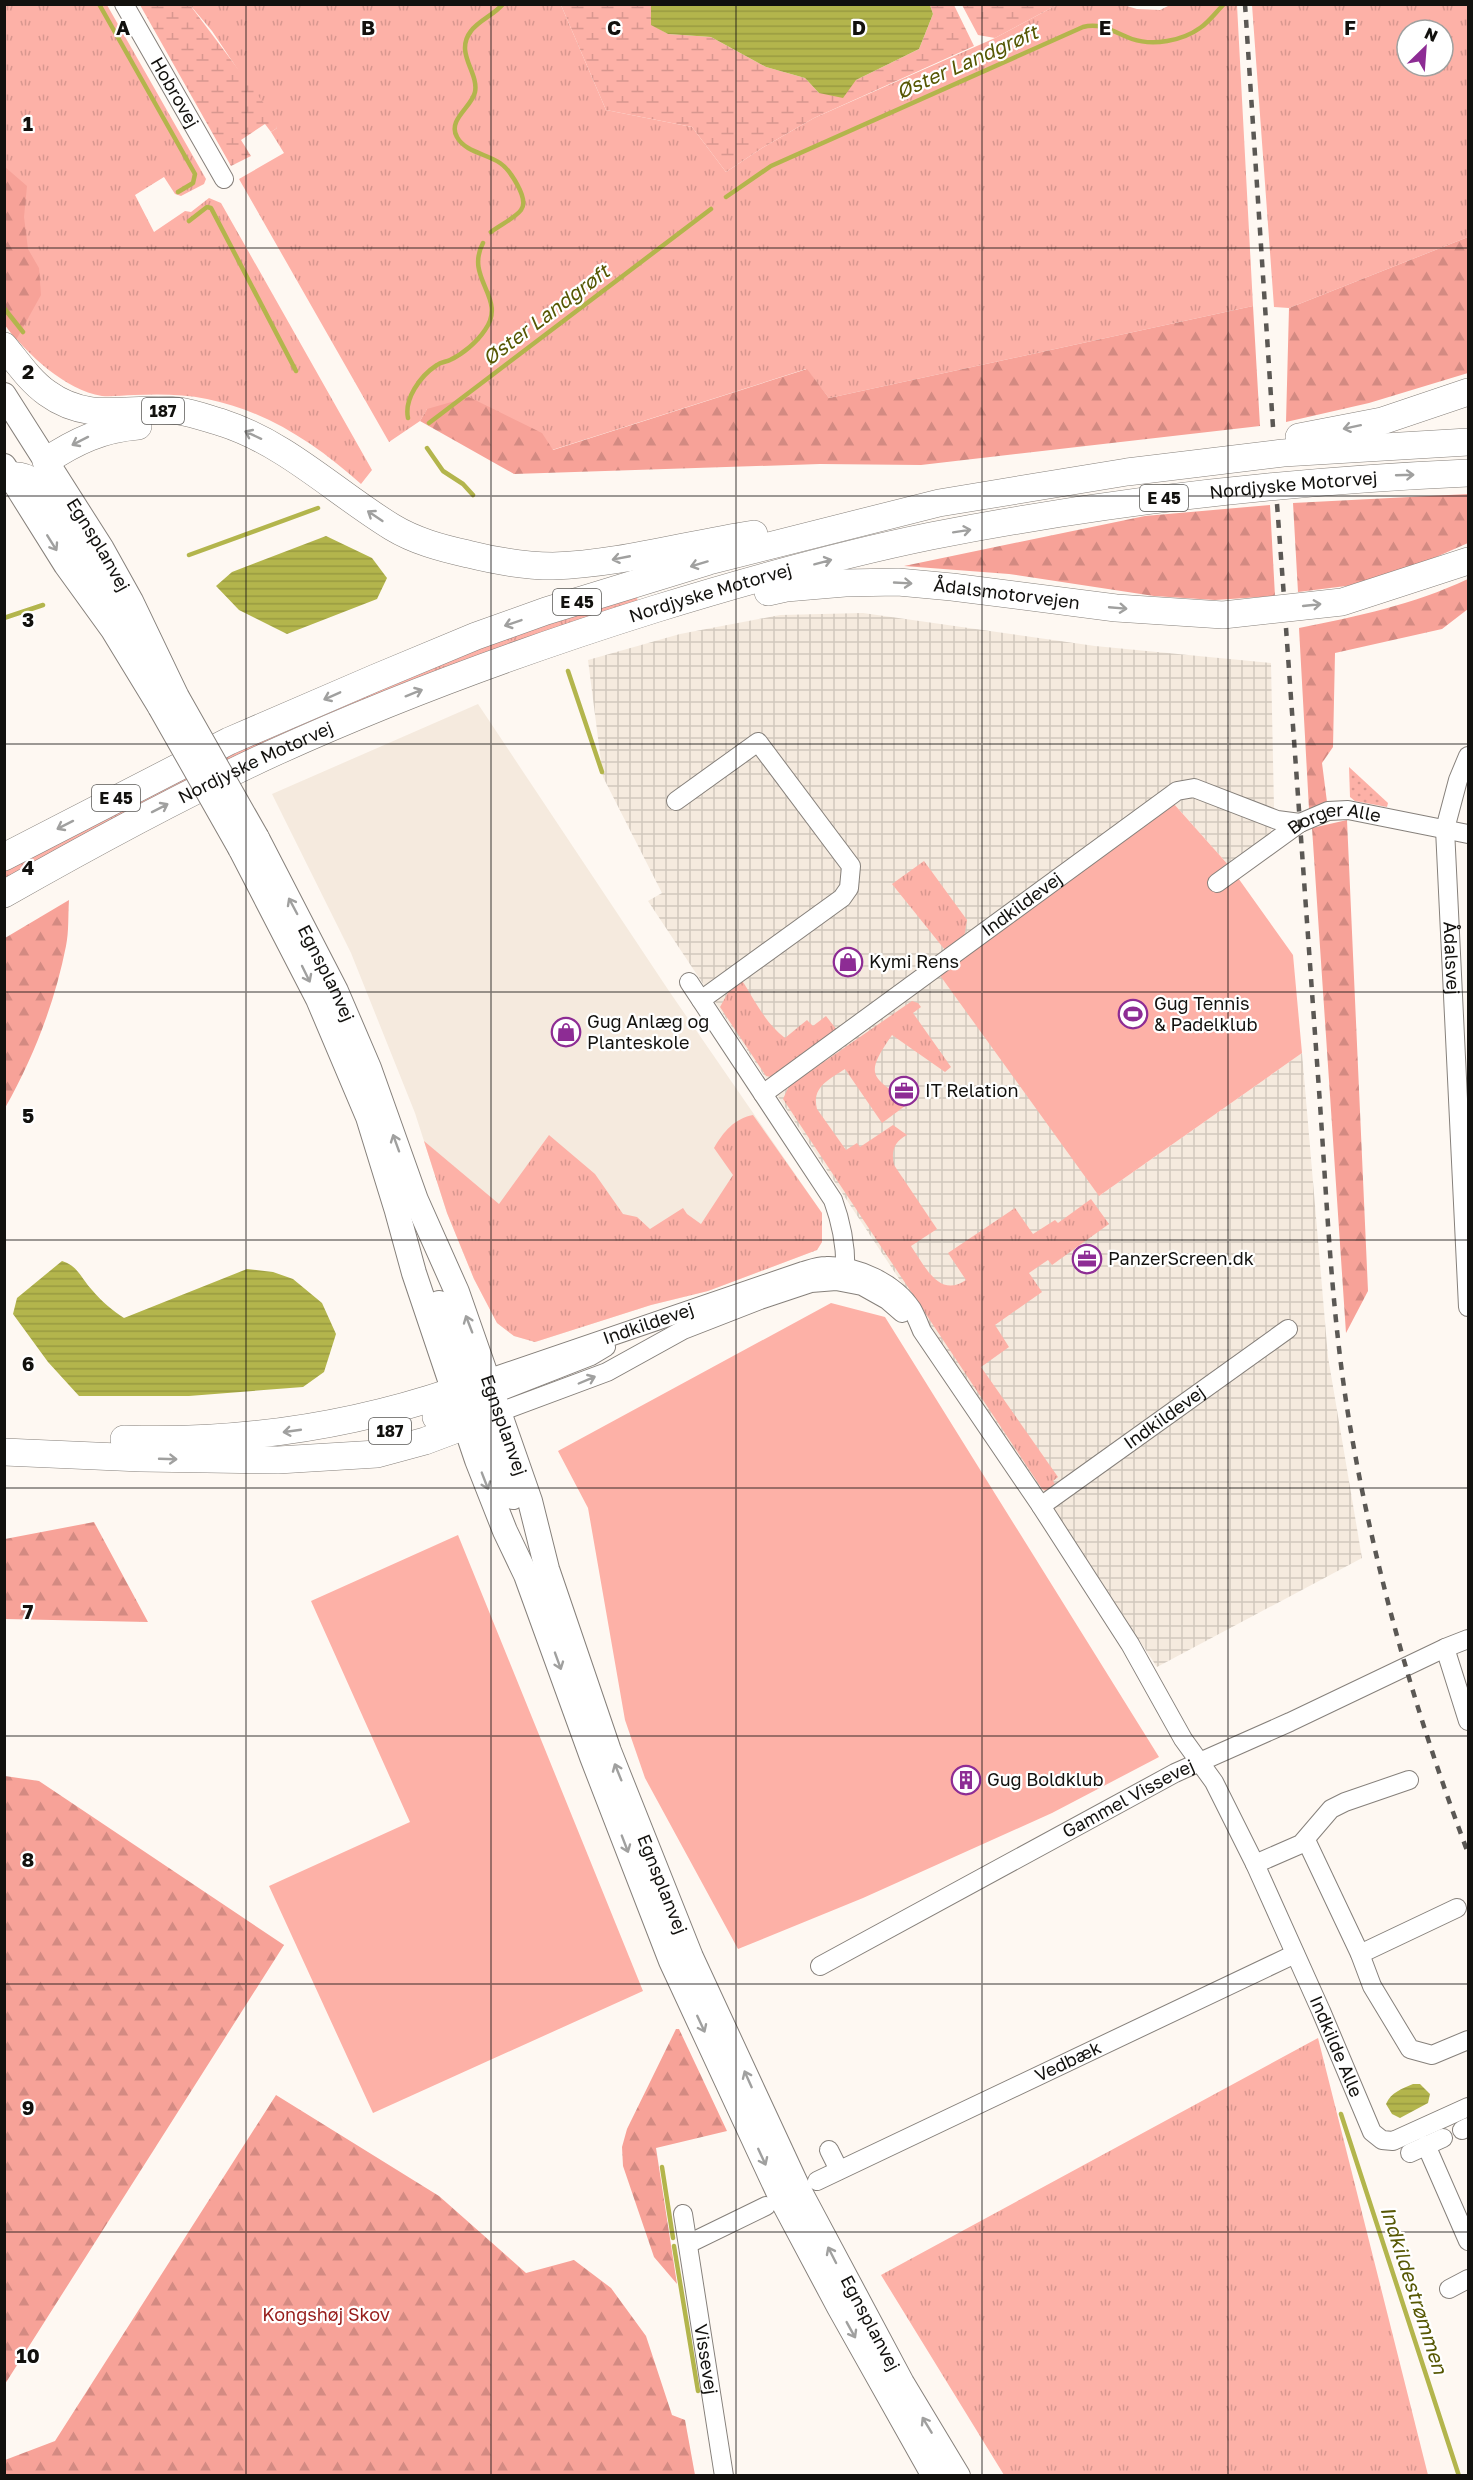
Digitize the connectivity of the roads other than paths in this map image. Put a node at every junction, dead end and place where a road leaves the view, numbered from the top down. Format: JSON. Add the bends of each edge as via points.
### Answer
{"nodes":[{"id":1,"x":124,"y":4,"type":"edge"},
{"id":2,"x":224,"y":179,"type":"dead end"},
{"id":3,"x":4,"y":346,"type":"edge"},
{"id":4,"x":1468,"y":392,"type":"edge"},
{"id":5,"x":4,"y":395,"type":"edge"},
{"id":6,"x":220,"y":423,"type":"junction"},
{"id":7,"x":1468,"y":442,"type":"edge"},
{"id":8,"x":19,"y":472,"type":"edge"},
{"id":9,"x":1468,"y":473,"type":"edge"},
{"id":10,"x":933,"y":505,"type":"junction"},
{"id":11,"x":1468,"y":561,"type":"edge"},
{"id":12,"x":545,"y":644,"type":"junction"},
{"id":13,"x":160,"y":666,"type":"joint"},
{"id":14,"x":169,"y":702,"type":"junction"},
{"id":15,"x":1468,"y":756,"type":"edge"},
{"id":16,"x":676,"y":801,"type":"dead end"},
{"id":17,"x":1300,"y":823,"type":"junction"},
{"id":18,"x":1445,"y":829,"type":"junction"},
{"id":19,"x":1468,"y":834,"type":"edge"},
{"id":20,"x":108,"y":835,"type":"junction"},
{"id":21,"x":249,"y":843,"type":"junction"},
{"id":22,"x":4,"y":857,"type":"edge"},
{"id":23,"x":1218,"y":883,"type":"dead end"},
{"id":24,"x":4,"y":894,"type":"edge"},
{"id":25,"x":4,"y":904,"type":"edge"},
{"id":26,"x":689,"y":982,"type":"dead end"},
{"id":27,"x":701,"y":1000,"type":"junction"},
{"id":28,"x":763,"y":1094,"type":"junction"},
{"id":29,"x":845,"y":1275,"type":"junction"},
{"id":30,"x":1468,"y":1307,"type":"edge"},
{"id":31,"x":1288,"y":1329,"type":"dead end"},
{"id":32,"x":477,"y":1402,"type":"junction"},
{"id":33,"x":4,"y":1435,"type":"edge"},
{"id":34,"x":4,"y":1452,"type":"edge"},
{"id":35,"x":1041,"y":1506,"type":"junction"},
{"id":36,"x":1468,"y":1639,"type":"edge"},
{"id":37,"x":1445,"y":1648,"type":"junction"},
{"id":38,"x":1468,"y":1721,"type":"edge"},
{"id":39,"x":1199,"y":1761,"type":"junction"},
{"id":40,"x":1409,"y":1780,"type":"dead end"},
{"id":41,"x":1306,"y":1840,"type":"junction"},
{"id":42,"x":1255,"y":1864,"type":"junction"},
{"id":43,"x":1457,"y":1908,"type":"dead end"},
{"id":44,"x":1295,"y":1954,"type":"junction"},
{"id":45,"x":1360,"y":1954,"type":"junction"},
{"id":46,"x":820,"y":1966,"type":"dead end"},
{"id":47,"x":1468,"y":2040,"type":"edge"},
{"id":48,"x":1468,"y":2107,"type":"edge"},
{"id":49,"x":1443,"y":2138,"type":"dead end"},
{"id":50,"x":829,"y":2150,"type":"dead end"},
{"id":51,"x":839,"y":2170,"type":"junction"},
{"id":52,"x":817,"y":2181,"type":"dead end"},
{"id":53,"x":766,"y":2206,"type":"dead end"},
{"id":54,"x":682,"y":2214,"type":"dead end"},
{"id":55,"x":1468,"y":2241,"type":"edge"},
{"id":56,"x":688,"y":2244,"type":"junction"},
{"id":57,"x":1468,"y":2279,"type":"edge"},
{"id":58,"x":1449,"y":2289,"type":"dead end"},
{"id":59,"x":724,"y":2475,"type":"edge"},
{"id":60,"x":934,"y":2475,"type":"edge"},
{"id":61,"x":958,"y":2475,"type":"edge"}],
"edges":[{"from":1,"to":2,"type":"street","name":"Hobrovej"},
{"from":3,"to":6,"type":"highway","number":"187","via":[[36,384],[73,406],[104,412],[178,411]]},
{"from":4,"to":10,"type":"highway","one_way":true,"via":[[1382,421],[1318,434],[1125,460]]},
{"from":5,"to":8,"type":"main road"},
{"from":6,"to":8,"type":"highway","one_way":true,"via":[[110,429]]},
{"from":10,"to":6,"type":"highway","number":"187","one_way":true,"via":[[593,563],[509,563],[416,540],[269,442]]},
{"from":7,"to":10,"type":"highway","name":"Nordjyske Motorvej","number":"E 45","via":[[1283,453],[1127,472]]},
{"from":8,"to":13,"type":"highway","via":[[43,492],[117,608]]},
{"from":8,"to":14,"type":"main road","name":"Egnsplanvej","one_way":true,"via":[[30,507],[66,565]]},
{"from":12,"to":9,"type":"highway","name":"Nordjyske Motorvej","number":"E 45","one_way":true,"via":[[726,587],[933,536],[1287,483]]},
{"from":10,"to":22,"type":"highway","name":"Nordjyske Motorvej","number":"E 45","one_way":true,"via":[[709,561],[477,636],[229,741]]},
{"from":12,"to":11,"type":"highway","name":"Ådalsmotorvejen","one_way":true,"via":[[786,588],[898,582],[1116,608],[1222,615],[1342,602]]},
{"from":20,"to":12,"type":"highway","name":"Nordjyske Motorvej","number":"E 45","one_way":true,"via":[[272,754],[437,684]]},
{"from":13,"to":14,"type":"main road","name":"Egnsplanvej"},
{"from":14,"to":21,"type":"main road","name":"Egnsplanvej","bridge":true},
{"from":15,"to":18,"type":"street","name":"Ådalsvej"},
{"from":16,"to":27,"type":"street","via":[[758,742],[851,866],[849,888],[842,898]]},
{"from":17,"to":18,"type":"street","name":"Borger Alle","via":[[1328,811],[1348,810]]},
{"from":17,"to":23,"type":"street","name":"Borger Alle"},
{"from":17,"to":28,"type":"street","name":"Indkildevej","via":[[1277,820],[1194,788],[1177,792]]},
{"from":18,"to":19,"type":"street","name":"Borger Alle"},
{"from":18,"to":30,"type":"street","name":"Ådalsvej"},
{"from":20,"to":24,"type":"highway","name":"Nordjyske Motorvej","number":"E 45"},
{"from":20,"to":25,"type":"highway"},
{"from":21,"to":32,"type":"main road","name":"Egnsplanvej","one_way":true,"via":[[368,1117],[414,1273]]},
{"from":32,"to":21,"type":"main road","name":"Egnsplanvej","one_way":true,"via":[[457,1293],[416,1200],[369,1068],[330,981]]},
{"from":26,"to":27,"type":"street"},
{"from":27,"to":28,"type":"street"},
{"from":28,"to":29,"type":"street","via":[[833,1200],[843,1227]]},
{"from":32,"to":29,"type":"street","name":"Indkildevej","one_way":true,"via":[[596,1377],[683,1330],[760,1300]]},
{"from":29,"to":32,"type":"street","name":"Indkildevej","via":[[826,1266],[803,1271],[630,1331]]},
{"from":29,"to":35,"type":"street","name":"Indkildevej","via":[[887,1300],[922,1331]]},
{"from":31,"to":35,"type":"street","name":"Indkildevej"},
{"from":32,"to":33,"type":"highway","number":"187","one_way":true,"via":[[283,1433],[210,1439]]},
{"from":34,"to":32,"type":"highway","one_way":true,"via":[[278,1460],[377,1454],[425,1440]]},
{"from":32,"to":60,"type":"main road","name":"Egnsplanvej","one_way":true,"via":[[505,1531],[526,1575],[671,1961],[787,2208],[838,2307]]},
{"from":61,"to":32,"type":"main road","name":"Egnsplanvej","one_way":true,"via":[[902,2383],[798,2190],[691,1957],[609,1751],[547,1569],[530,1501]]},
{"from":35,"to":39,"type":"street","name":"Indkildevej"},
{"from":36,"to":37,"type":"street","name":"Gammel Vissevej"},
{"from":37,"to":38,"type":"street"},
{"from":37,"to":39,"type":"street","name":"Gammel Vissevej"},
{"from":39,"to":42,"type":"street","name":"Indkilde Alle","via":[[1214,1782]]},
{"from":39,"to":46,"type":"street","name":"Gammel Vissevej"},
{"from":40,"to":41,"type":"street","via":[[1331,1809]]},
{"from":41,"to":42,"type":"street"},
{"from":41,"to":45,"type":"street"},
{"from":42,"to":44,"type":"street","name":"Indkilde Alle"},
{"from":43,"to":45,"type":"street"},
{"from":44,"to":48,"type":"street","name":"Indkilde Alle","via":[[1372,2132],[1382,2140],[1393,2141]]},
{"from":44,"to":51,"type":"street","name":"Vedbæk"},
{"from":45,"to":47,"type":"street","via":[[1372,1986],[1410,2049],[1432,2055]]},
{"from":49,"to":55,"type":"street","via":[[1418,2149]]},
{"from":50,"to":51,"type":"street"},
{"from":51,"to":52,"type":"street","name":"Vedbæk"},
{"from":53,"to":56,"type":"street"},
{"from":54,"to":56,"type":"street","name":"Vissevej"},
{"from":56,"to":59,"type":"street","name":"Vissevej"},
{"from":57,"to":58,"type":"street"}]}
